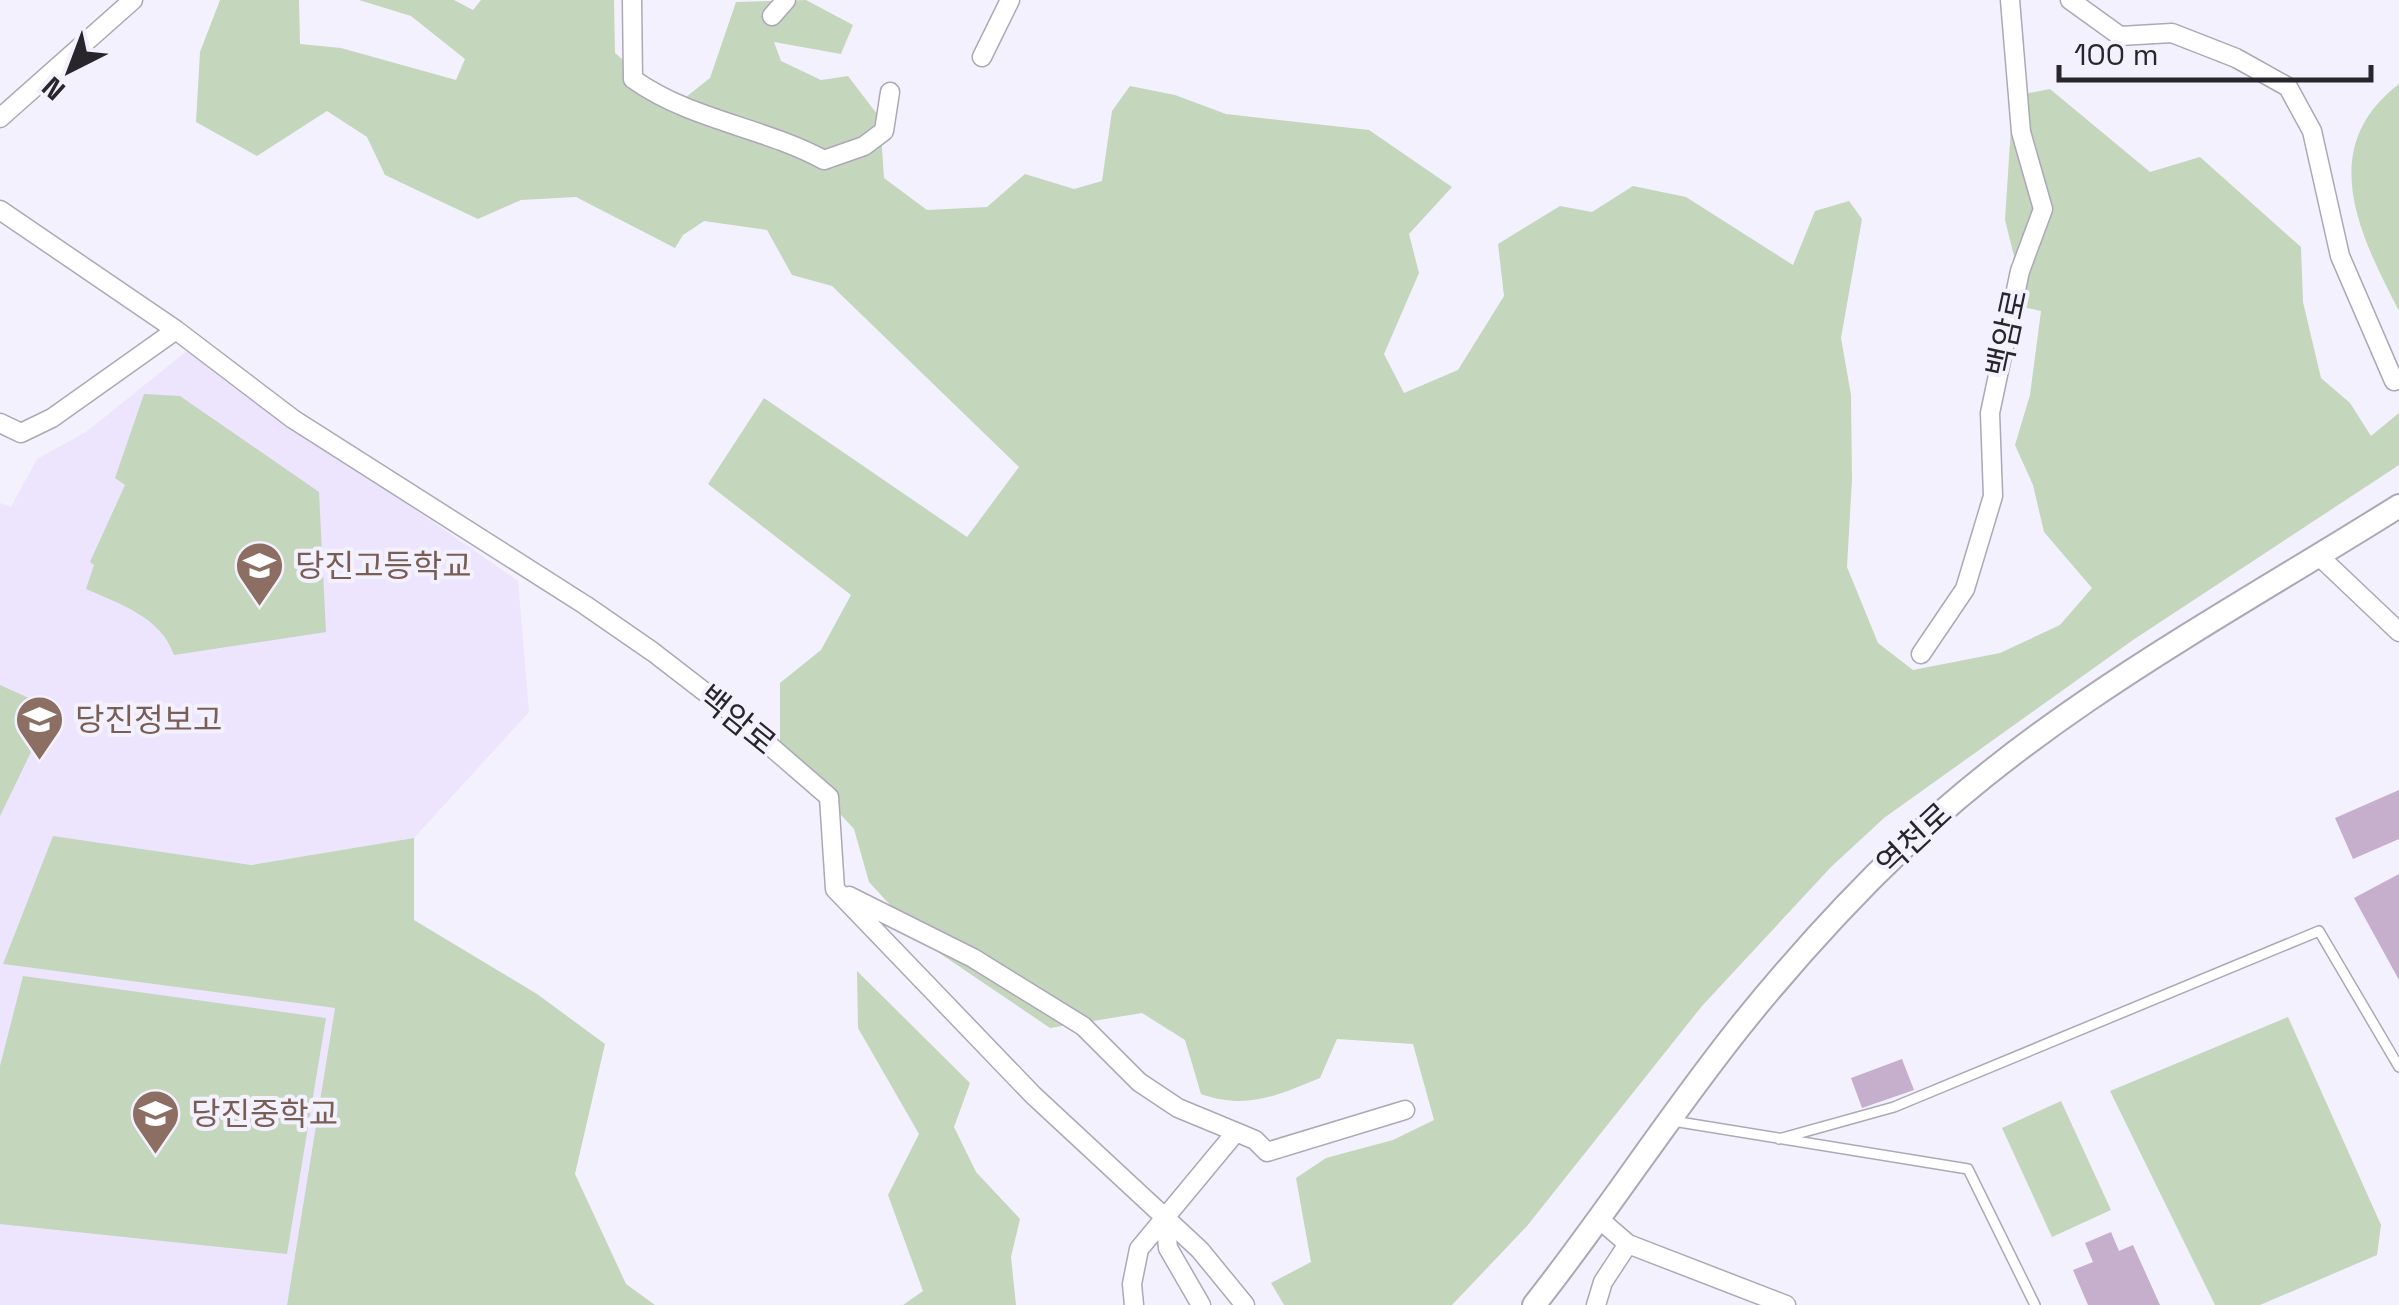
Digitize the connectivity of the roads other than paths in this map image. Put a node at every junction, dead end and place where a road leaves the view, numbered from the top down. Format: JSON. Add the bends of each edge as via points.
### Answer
{"nodes":[{"id":1,"x":133,"y":0,"type":"edge"},
{"id":2,"x":632,"y":0,"type":"edge"},
{"id":3,"x":786,"y":0,"type":"edge"},
{"id":4,"x":1010,"y":0,"type":"edge"},
{"id":5,"x":2010,"y":0,"type":"edge"},
{"id":6,"x":2070,"y":0,"type":"edge"},
{"id":7,"x":772,"y":16,"type":"dead end"},
{"id":8,"x":982,"y":57,"type":"dead end"},
{"id":9,"x":890,"y":92,"type":"dead end"},
{"id":10,"x":0,"y":118,"type":"edge"},
{"id":11,"x":0,"y":210,"type":"edge"},
{"id":12,"x":176,"y":330,"type":"junction"},
{"id":13,"x":2394,"y":381,"type":"dead end"},
{"id":14,"x":0,"y":423,"type":"edge"},
{"id":15,"x":2399,"y":506,"type":"edge"},
{"id":16,"x":2319,"y":556,"type":"junction"},
{"id":17,"x":2399,"y":632,"type":"edge"},
{"id":18,"x":1921,"y":654,"type":"dead end"},
{"id":19,"x":835,"y":889,"type":"junction"},
{"id":20,"x":2399,"y":1067,"type":"edge"},
{"id":21,"x":1405,"y":1110,"type":"dead end"},
{"id":22,"x":1670,"y":1121,"type":"junction"},
{"id":23,"x":1236,"y":1132,"type":"junction"},
{"id":24,"x":1778,"y":1139,"type":"junction"},
{"id":25,"x":1165,"y":1218,"type":"junction"},
{"id":26,"x":1598,"y":1219,"type":"junction"},
{"id":27,"x":1628,"y":1244,"type":"junction"},
{"id":28,"x":1134,"y":1305,"type":"edge"},
{"id":29,"x":1201,"y":1305,"type":"edge"},
{"id":30,"x":1245,"y":1305,"type":"edge"},
{"id":31,"x":1534,"y":1305,"type":"edge"},
{"id":32,"x":1596,"y":1305,"type":"edge"},
{"id":33,"x":1786,"y":1305,"type":"edge"},
{"id":34,"x":2035,"y":1305,"type":"edge"}],
"edges":[{"from":1,"to":10,"type":"street"},
{"from":2,"to":9,"type":"street","via":[[633,79],[698,113],[824,160],[884,132]]},
{"from":3,"to":7,"type":"street"},
{"from":4,"to":8,"type":"street"},
{"from":5,"to":18,"type":"street","name":"백암로","via":[[2022,132],[2043,209],[2020,271],[1990,413],[1993,496],[1965,589]]},
{"from":6,"to":13,"type":"street","via":[[2120,36],[2172,33],[2288,87],[2312,131],[2340,256]]},
{"from":11,"to":12,"type":"street","name":"백암로"},
{"from":12,"to":14,"type":"street","via":[[52,418],[21,433]]},
{"from":12,"to":19,"type":"street","name":"백암로","via":[[293,418],[585,605],[732,713],[829,797]]},
{"from":15,"to":16,"type":"street","name":"역천로"},
{"from":16,"to":17,"type":"street"},
{"from":16,"to":22,"type":"street","name":"역천로","via":[[1989,771],[1792,964]]},
{"from":19,"to":23,"type":"street","via":[[974,958],[1083,1026],[1139,1082],[1178,1108]]},
{"from":19,"to":25,"type":"street","via":[[1033,1096]]},
{"from":20,"to":24,"type":"lane","via":[[2319,931],[1894,1107]]},
{"from":21,"to":23,"type":"street","via":[[1267,1152]]},
{"from":22,"to":24,"type":"lane"},
{"from":22,"to":26,"type":"street","name":"역천로"},
{"from":23,"to":25,"type":"street"},
{"from":24,"to":34,"type":"lane","via":[[1968,1169]]},
{"from":25,"to":28,"type":"street","via":[[1140,1249]]},
{"from":25,"to":29,"type":"street","via":[[1168,1248]]},
{"from":25,"to":30,"type":"street"},
{"from":26,"to":27,"type":"street"},
{"from":26,"to":31,"type":"street","name":"역천로"},
{"from":27,"to":32,"type":"street","via":[[1602,1282]]},
{"from":27,"to":33,"type":"street"}]}
